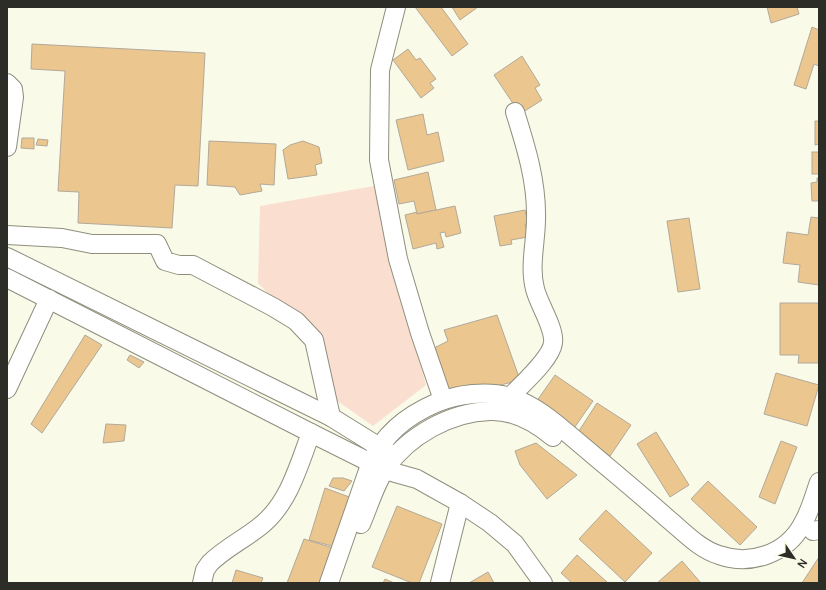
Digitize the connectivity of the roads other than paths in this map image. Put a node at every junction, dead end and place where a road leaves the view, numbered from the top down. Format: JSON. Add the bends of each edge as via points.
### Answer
{"nodes":[{"id":1,"x":396,"y":7,"type":"edge"},
{"id":2,"x":7,"y":83,"type":"edge"},
{"id":3,"x":515,"y":112,"type":"dead end"},
{"id":4,"x":7,"y":147,"type":"edge"},
{"id":5,"x":7,"y":235,"type":"edge"},
{"id":6,"x":7,"y":257,"type":"edge"},
{"id":7,"x":7,"y":278,"type":"edge"},
{"id":8,"x":49,"y":300,"type":"junction"},
{"id":9,"x":7,"y":389,"type":"edge"},
{"id":10,"x":510,"y":396,"type":"junction"},
{"id":11,"x":443,"y":400,"type":"junction"},
{"id":12,"x":331,"y":417,"type":"junction"},
{"id":13,"x":311,"y":433,"type":"junction"},
{"id":14,"x":380,"y":447,"type":"junction"},
{"id":15,"x":383,"y":463,"type":"junction"},
{"id":16,"x":611,"y":477,"type":"junction"},
{"id":17,"x":819,"y":482,"type":"edge"},
{"id":18,"x":460,"y":503,"type":"junction"},
{"id":19,"x":817,"y":526,"type":"edge"},
{"id":20,"x":202,"y":583,"type":"edge"},
{"id":21,"x":329,"y":583,"type":"edge"},
{"id":22,"x":334,"y":583,"type":"edge"},
{"id":23,"x":440,"y":583,"type":"edge"},
{"id":24,"x":543,"y":583,"type":"edge"}],
"edges":[{"from":1,"to":11,"type":"street","via":[[380,70],[379,160],[398,259]]},
{"from":2,"to":4,"type":"street","via":[[13,89],[14,97]]},
{"from":3,"to":10,"type":"street","via":[[530,159],[536,219],[532,254],[534,288],[553,331],[553,344],[546,358]]},
{"from":5,"to":12,"type":"street","via":[[62,238],[92,244],[157,244],[165,261],[193,265],[273,307],[296,321],[314,340]]},
{"from":6,"to":12,"type":"street"},
{"from":7,"to":8,"type":"street"},
{"from":8,"to":9,"type":"street"},
{"from":8,"to":13,"type":"street"},
{"from":10,"to":11,"type":"street","via":[[477,394]]},
{"from":10,"to":16,"type":"street","via":[[531,406],[557,424]]},
{"from":11,"to":14,"type":"street","via":[[418,410],[397,426]]},
{"from":12,"to":14,"type":"street"},
{"from":13,"to":15,"type":"street"},
{"from":13,"to":20,"type":"street","via":[[286,495],[276,510],[264,523],[210,563],[205,570]]},
{"from":14,"to":15,"type":"street"},
{"from":15,"to":16,"type":"street","via":[[438,424],[455,417],[490,410],[523,417]]},
{"from":15,"to":18,"type":"street"},
{"from":15,"to":21,"type":"street"},
{"from":15,"to":22,"type":"street"},
{"from":16,"to":17,"type":"street","via":[[703,547],[733,559],[750,559],[765,555],[780,548],[792,538],[802,525]]},
{"from":16,"to":19,"type":"street","via":[[696,557],[713,566],[732,571],[751,571],[775,564],[801,546]]},
{"from":18,"to":23,"type":"street"},
{"from":18,"to":24,"type":"street","via":[[515,544]]}]}
